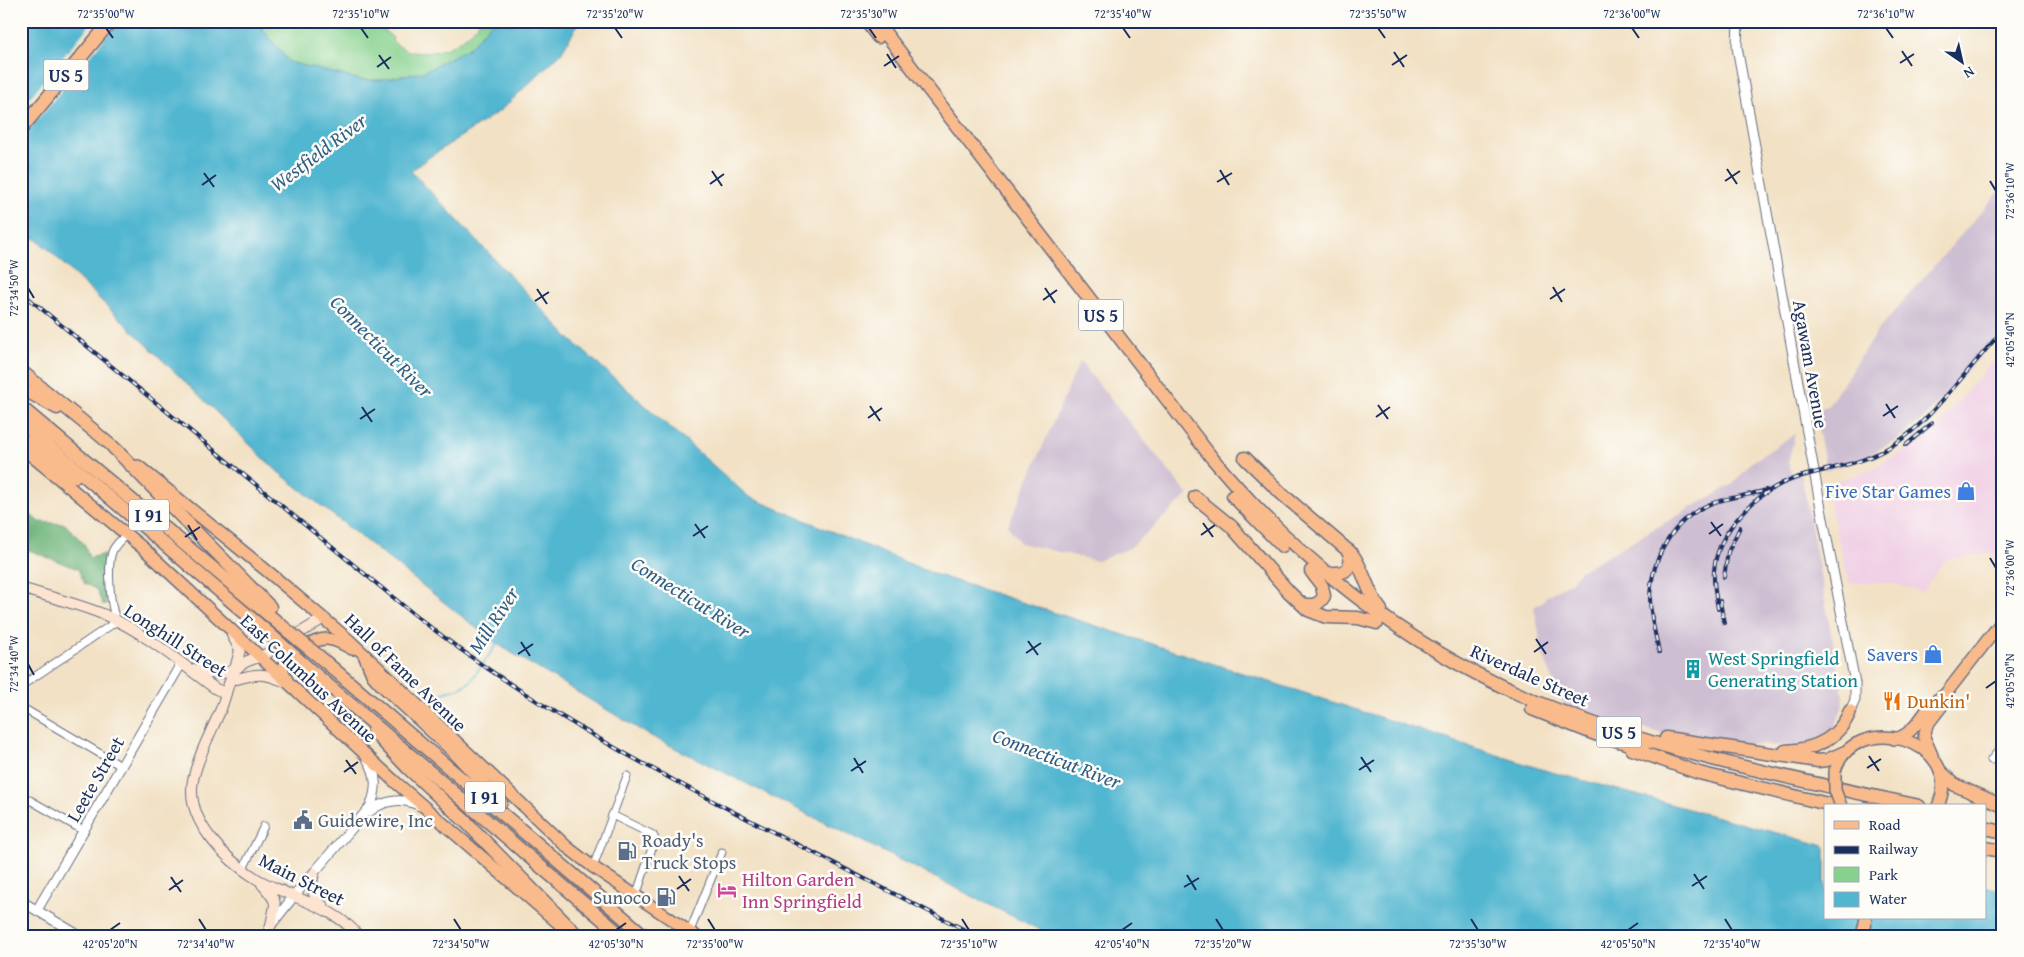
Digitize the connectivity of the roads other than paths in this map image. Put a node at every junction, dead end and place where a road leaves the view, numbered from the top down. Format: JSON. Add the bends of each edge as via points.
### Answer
{"nodes":[{"id":1,"x":100,"y":21,"type":"edge"},
{"id":2,"x":111,"y":21,"type":"edge"},
{"id":3,"x":866,"y":21,"type":"edge"},
{"id":4,"x":876,"y":21,"type":"edge"},
{"id":5,"x":1738,"y":21,"type":"edge"},
{"id":6,"x":21,"y":116,"type":"edge"},
{"id":7,"x":21,"y":129,"type":"edge"},
{"id":8,"x":21,"y":371,"type":"edge"},
{"id":9,"x":21,"y":388,"type":"edge"},
{"id":10,"x":21,"y":407,"type":"edge"},
{"id":11,"x":21,"y":422,"type":"edge"},
{"id":12,"x":93,"y":430,"type":"junction"},
{"id":13,"x":21,"y":438,"type":"edge"},
{"id":14,"x":21,"y":447,"type":"edge"},
{"id":15,"x":113,"y":447,"type":"junction"},
{"id":16,"x":1245,"y":458,"type":"dead end"},
{"id":17,"x":1195,"y":496,"type":"dead end"},
{"id":18,"x":127,"y":534,"type":"junction"},
{"id":19,"x":162,"y":543,"type":"junction"},
{"id":20,"x":1349,"y":551,"type":"junction"},
{"id":21,"x":1312,"y":571,"type":"junction"},
{"id":22,"x":1326,"y":573,"type":"junction"},
{"id":23,"x":21,"y":588,"type":"edge"},
{"id":24,"x":1340,"y":590,"type":"junction"},
{"id":25,"x":1302,"y":604,"type":"junction"},
{"id":26,"x":324,"y":618,"type":"junction"},
{"id":27,"x":117,"y":621,"type":"junction"},
{"id":28,"x":222,"y":621,"type":"junction"},
{"id":29,"x":279,"y":621,"type":"junction"},
{"id":30,"x":1390,"y":622,"type":"junction"},
{"id":31,"x":1377,"y":623,"type":"junction"},
{"id":32,"x":2001,"y":623,"type":"edge"},
{"id":33,"x":365,"y":656,"type":"junction"},
{"id":34,"x":261,"y":657,"type":"junction"},
{"id":35,"x":182,"y":664,"type":"junction"},
{"id":36,"x":236,"y":674,"type":"junction"},
{"id":37,"x":288,"y":683,"type":"junction"},
{"id":38,"x":21,"y":686,"type":"edge"},
{"id":39,"x":1947,"y":692,"type":"junction"},
{"id":40,"x":226,"y":693,"type":"junction"},
{"id":41,"x":343,"y":697,"type":"junction"},
{"id":42,"x":21,"y":708,"type":"edge"},
{"id":43,"x":1850,"y":711,"type":"joint"},
{"id":44,"x":1597,"y":729,"type":"junction"},
{"id":45,"x":1892,"y":739,"type":"junction"},
{"id":46,"x":2003,"y":745,"type":"edge"},
{"id":47,"x":361,"y":750,"type":"junction"},
{"id":48,"x":1764,"y":752,"type":"junction"},
{"id":49,"x":1845,"y":752,"type":"junction"},
{"id":50,"x":1933,"y":756,"type":"junction"},
{"id":51,"x":1991,"y":760,"type":"dead end"},
{"id":52,"x":121,"y":766,"type":"junction"},
{"id":53,"x":1941,"y":772,"type":"junction"},
{"id":54,"x":627,"y":776,"type":"dead end"},
{"id":55,"x":21,"y":795,"type":"edge"},
{"id":56,"x":1828,"y":804,"type":"edge"},
{"id":57,"x":1840,"y":804,"type":"edge"},
{"id":58,"x":1873,"y":804,"type":"edge"},
{"id":59,"x":1910,"y":804,"type":"edge"},
{"id":60,"x":1939,"y":804,"type":"edge"},
{"id":61,"x":2003,"y":806,"type":"edge"},
{"id":62,"x":427,"y":810,"type":"junction"},
{"id":63,"x":612,"y":815,"type":"junction"},
{"id":64,"x":363,"y":817,"type":"junction"},
{"id":65,"x":1986,"y":820,"type":"edge"},
{"id":66,"x":2003,"y":824,"type":"edge"},
{"id":67,"x":264,"y":826,"type":"dead end"},
{"id":68,"x":1986,"y":828,"type":"edge"},
{"id":69,"x":84,"y":831,"type":"junction"},
{"id":70,"x":2003,"y":832,"type":"edge"},
{"id":71,"x":541,"y":844,"type":"junction"},
{"id":72,"x":1986,"y":848,"type":"edge"},
{"id":73,"x":2003,"y":851,"type":"edge"},
{"id":74,"x":722,"y":852,"type":"dead end"},
{"id":75,"x":593,"y":867,"type":"junction"},
{"id":76,"x":243,"y":869,"type":"junction"},
{"id":77,"x":314,"y":873,"type":"junction"},
{"id":78,"x":258,"y":880,"type":"junction"},
{"id":79,"x":294,"y":896,"type":"junction"},
{"id":80,"x":636,"y":896,"type":"junction"},
{"id":81,"x":21,"y":902,"type":"edge"},
{"id":82,"x":37,"y":910,"type":"junction"},
{"id":83,"x":330,"y":912,"type":"junction"},
{"id":84,"x":1859,"y":920,"type":"edge"},
{"id":85,"x":1866,"y":920,"type":"edge"},
{"id":86,"x":271,"y":925,"type":"junction"},
{"id":87,"x":691,"y":934,"type":"edge"},
{"id":88,"x":573,"y":935,"type":"edge"},
{"id":89,"x":80,"y":936,"type":"edge"},
{"id":90,"x":266,"y":936,"type":"edge"},
{"id":91,"x":360,"y":936,"type":"edge"},
{"id":92,"x":622,"y":936,"type":"edge"},
{"id":93,"x":645,"y":936,"type":"edge"},
{"id":94,"x":1856,"y":936,"type":"edge"},
{"id":95,"x":1862,"y":936,"type":"edge"}],
"edges":[{"from":1,"to":6,"type":"highway","number":"US 5"},
{"from":2,"to":7,"type":"highway","number":"US 5"},
{"from":3,"to":21,"type":"highway","number":"US 5","via":[[1201,458],[1256,521]]},
{"from":4,"to":22,"type":"highway","number":"US 5","via":[[1212,458],[1259,511]]},
{"from":5,"to":43,"type":"street","name":"Agawam Avenue","via":[[1737,47],[1855,683],[1855,700]]},
{"from":8,"to":12,"type":"highway"},
{"from":9,"to":12,"type":"highway"},
{"from":10,"to":29,"type":"highway","number":"I 91"},
{"from":11,"to":19,"type":"highway","number":"I 91"},
{"from":12,"to":15,"type":"main road","name":"Hall of Fame Avenue"},
{"from":13,"to":19,"type":"highway"},
{"from":14,"to":18,"type":"main road","name":"East Columbus Avenue"},
{"from":15,"to":26,"type":"main road","name":"Hall of Fame Avenue"},
{"from":15,"to":29,"type":"highway"},
{"from":16,"to":20,"type":"highway"},
{"from":17,"to":25,"type":"highway","via":[[1231,526]]},
{"from":18,"to":27,"type":"street","via":[[115,546],[110,563],[112,611]]},
{"from":18,"to":28,"type":"main road","name":"East Columbus Avenue"},
{"from":19,"to":41,"type":"highway","number":"I 91","bridge":true},
{"from":20,"to":22,"type":"highway","via":[[1351,562],[1346,570]]},
{"from":20,"to":30,"type":"highway","via":[[1359,566],[1373,601]]},
{"from":21,"to":24,"type":"highway","number":"US 5"},
{"from":21,"to":25,"type":"highway","via":[[1322,586],[1324,596],[1317,604]]},
{"from":22,"to":24,"type":"highway","number":"US 5"},
{"from":23,"to":27,"type":"main road","name":"Longhill Street"},
{"from":24,"to":30,"type":"highway","name":"Riverdale Street","number":"US 5"},
{"from":24,"to":31,"type":"highway","name":"Riverdale Street","number":"US 5"},
{"from":25,"to":31,"type":"highway","via":[[1326,617],[1358,618]]},
{"from":26,"to":33,"type":"main road","name":"Hall of Fame Avenue"},
{"from":26,"to":34,"type":"main road"},
{"from":27,"to":35,"type":"main road","name":"Longhill Street"},
{"from":27,"to":38,"type":"street"},
{"from":28,"to":34,"type":"main road","name":"East Columbus Avenue"},
{"from":28,"to":36,"type":"main road","name":"Main Street","via":[[239,645]]},
{"from":29,"to":71,"type":"highway","number":"I 91","bridge":true},
{"from":30,"to":44,"type":"highway","name":"Riverdale Street","number":"US 5","via":[[1493,682]]},
{"from":31,"to":44,"type":"highway","name":"Riverdale Street","number":"US 5","via":[[1472,680],[1542,713]]},
{"from":32,"to":39,"type":"main road"},
{"from":33,"to":37,"type":"main road","via":[[332,640],[317,641],[285,661],[282,672]]},
{"from":33,"to":71,"type":"highway","via":[[380,684],[461,759]]},
{"from":33,"to":75,"type":"main road","name":"Hall of Fame Avenue","via":[[546,828]]},
{"from":34,"to":36,"type":"main road","via":[[250,659]]},
{"from":34,"to":37,"type":"main road","name":"East Columbus Avenue"},
{"from":35,"to":36,"type":"main road","via":[[205,673]]},
{"from":35,"to":40,"type":"main road","name":"Longhill Street"},
{"from":35,"to":52,"type":"street","name":"Leete Street"},
{"from":36,"to":37,"type":"main road","via":[[265,674]]},
{"from":36,"to":40,"type":"main road","name":"Main Street","via":[[229,679]]},
{"from":37,"to":47,"type":"main road","name":"East Columbus Avenue"},
{"from":39,"to":45,"type":"main road","via":[[1934,702],[1910,732]]},
{"from":39,"to":50,"type":"main road","via":[[1924,732]]},
{"from":40,"to":76,"type":"main road","name":"Main Street","via":[[198,764],[193,795],[205,832]]},
{"from":41,"to":88,"type":"highway","via":[[398,759],[466,822]]},
{"from":41,"to":92,"type":"highway","number":"I 91"},
{"from":42,"to":52,"type":"street"},
{"from":43,"to":48,"type":"highway","via":[[1839,729],[1822,743],[1805,749]]},
{"from":44,"to":48,"type":"highway"},
{"from":44,"to":56,"type":"highway","via":[[1690,770]]},
{"from":44,"to":58,"type":"highway","name":"Riverdale Street","number":"US 5","via":[[1682,759]]},
{"from":44,"to":59,"type":"highway","name":"Riverdale Street","number":"US 5"},
{"from":45,"to":49,"type":"main road","via":[[1864,740]]},
{"from":45,"to":50,"type":"main road","via":[[1912,743]]},
{"from":46,"to":51,"type":"street"},
{"from":47,"to":62,"type":"main road","name":"East Columbus Avenue"},
{"from":47,"to":64,"type":"street","via":[[376,779],[374,798]]},
{"from":48,"to":49,"type":"highway","via":[[1822,761]]},
{"from":49,"to":57,"type":"main road","bridge":true,"via":[[1835,771],[1835,790]]},
{"from":50,"to":53,"type":"main road"},
{"from":52,"to":69,"type":"street","name":"Leete Street"},
{"from":53,"to":60,"type":"main road","via":[[1943,790]]},
{"from":53,"to":61,"type":"highway","via":[[1955,785]]},
{"from":54,"to":63,"type":"street"},
{"from":55,"to":69,"type":"street"},
{"from":62,"to":64,"type":"street","via":[[398,800],[377,806]]},
{"from":62,"to":88,"type":"main road","name":"East Columbus Avenue"},
{"from":63,"to":75,"type":"street"},
{"from":63,"to":80,"type":"street","via":[[653,835],[655,839]]},
{"from":64,"to":77,"type":"street"},
{"from":65,"to":66,"type":"highway"},
{"from":67,"to":76,"type":"street"},
{"from":68,"to":70,"type":"highway"},
{"from":69,"to":82,"type":"street","name":"Leete Street"},
{"from":71,"to":93,"type":"highway","number":"I 91"},
{"from":72,"to":73,"type":"highway"},
{"from":74,"to":87,"type":"street"},
{"from":75,"to":80,"type":"main road","name":"Hall of Fame Avenue"},
{"from":76,"to":78,"type":"main road","name":"Main Street"},
{"from":77,"to":79,"type":"street"},
{"from":77,"to":83,"type":"main road","via":[[313,894]]},
{"from":78,"to":79,"type":"main road","name":"Main Street"},
{"from":78,"to":86,"type":"main road","via":[[275,900]]},
{"from":79,"to":83,"type":"main road","name":"Main Street"},
{"from":79,"to":86,"type":"street"},
{"from":80,"to":87,"type":"main road","name":"Hall of Fame Avenue"},
{"from":81,"to":82,"type":"street"},
{"from":82,"to":89,"type":"street"},
{"from":83,"to":91,"type":"main road","name":"Main Street"},
{"from":84,"to":94,"type":"main road"},
{"from":85,"to":95,"type":"main road"},
{"from":86,"to":90,"type":"street"}]}
